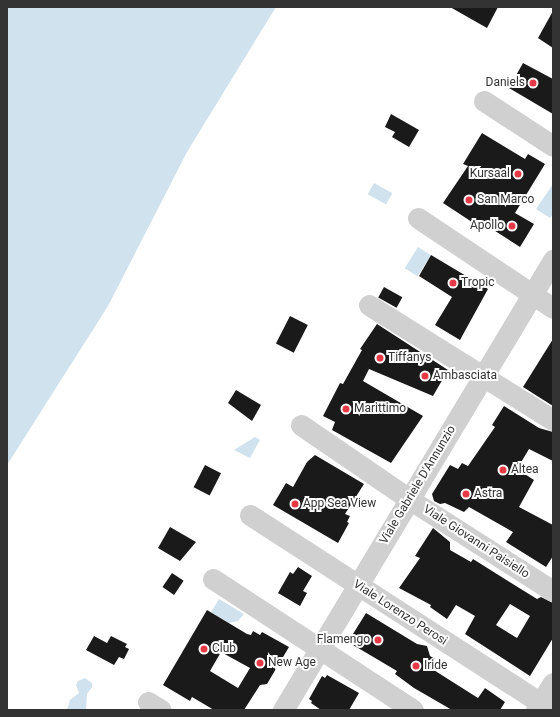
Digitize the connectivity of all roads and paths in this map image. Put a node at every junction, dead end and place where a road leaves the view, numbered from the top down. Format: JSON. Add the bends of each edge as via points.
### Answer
{"nodes":[{"id":1,"x":484,"y":101,"type":"dead end"},
{"id":2,"x":553,"y":146,"type":"edge"},
{"id":3,"x":418,"y":218,"type":"dead end"},
{"id":4,"x":553,"y":260,"type":"edge"},
{"id":5,"x":532,"y":295,"type":"junction"},
{"id":6,"x":369,"y":304,"type":"dead end"},
{"id":7,"x":553,"y":308,"type":"edge"},
{"id":8,"x":483,"y":376,"type":"junction"},
{"id":9,"x":553,"y":420,"type":"edge"},
{"id":10,"x":301,"y":425,"type":"dead end"},
{"id":11,"x":409,"y":499,"type":"junction"},
{"id":12,"x":250,"y":515,"type":"dead end"},
{"id":13,"x":213,"y":579,"type":"dead end"},
{"id":14,"x":357,"y":586,"type":"junction"},
{"id":15,"x":553,"y":591,"type":"edge"},
{"id":16,"x":319,"y":649,"type":"junction"},
{"id":17,"x":553,"y":683,"type":"edge"},
{"id":18,"x":542,"y":708,"type":"edge"},
{"id":19,"x":282,"y":710,"type":"edge"},
{"id":20,"x":413,"y":710,"type":"edge"}],
"edges":[{"from":1,"to":2,"type":"street"},
{"from":3,"to":5,"type":"street"},
{"from":4,"to":5,"type":"street","name":"Viale Gabriele D'Annunzio"},
{"from":5,"to":7,"type":"street"},
{"from":5,"to":8,"type":"street","name":"Viale Gabriele D'Annunzio"},
{"from":6,"to":8,"type":"street"},
{"from":8,"to":9,"type":"street"},
{"from":8,"to":11,"type":"street","name":"Viale Gabriele D'Annunzio"},
{"from":10,"to":11,"type":"street","name":"Viale Giovanni Paisiello"},
{"from":11,"to":14,"type":"street","name":"Viale Gabriele D'Annunzio"},
{"from":11,"to":15,"type":"street","name":"Viale Giovanni Paisiello"},
{"from":12,"to":14,"type":"street","name":"Viale Lorenzo Perosi"},
{"from":13,"to":16,"type":"street"},
{"from":14,"to":16,"type":"street","name":"Viale Gabriele D'Annunzio"},
{"from":14,"to":18,"type":"street","name":"Viale Lorenzo Perosi"},
{"from":16,"to":19,"type":"street","name":"Viale Gabriele D'Annunzio"},
{"from":16,"to":20,"type":"street"},
{"from":17,"to":18,"type":"street"}]}
